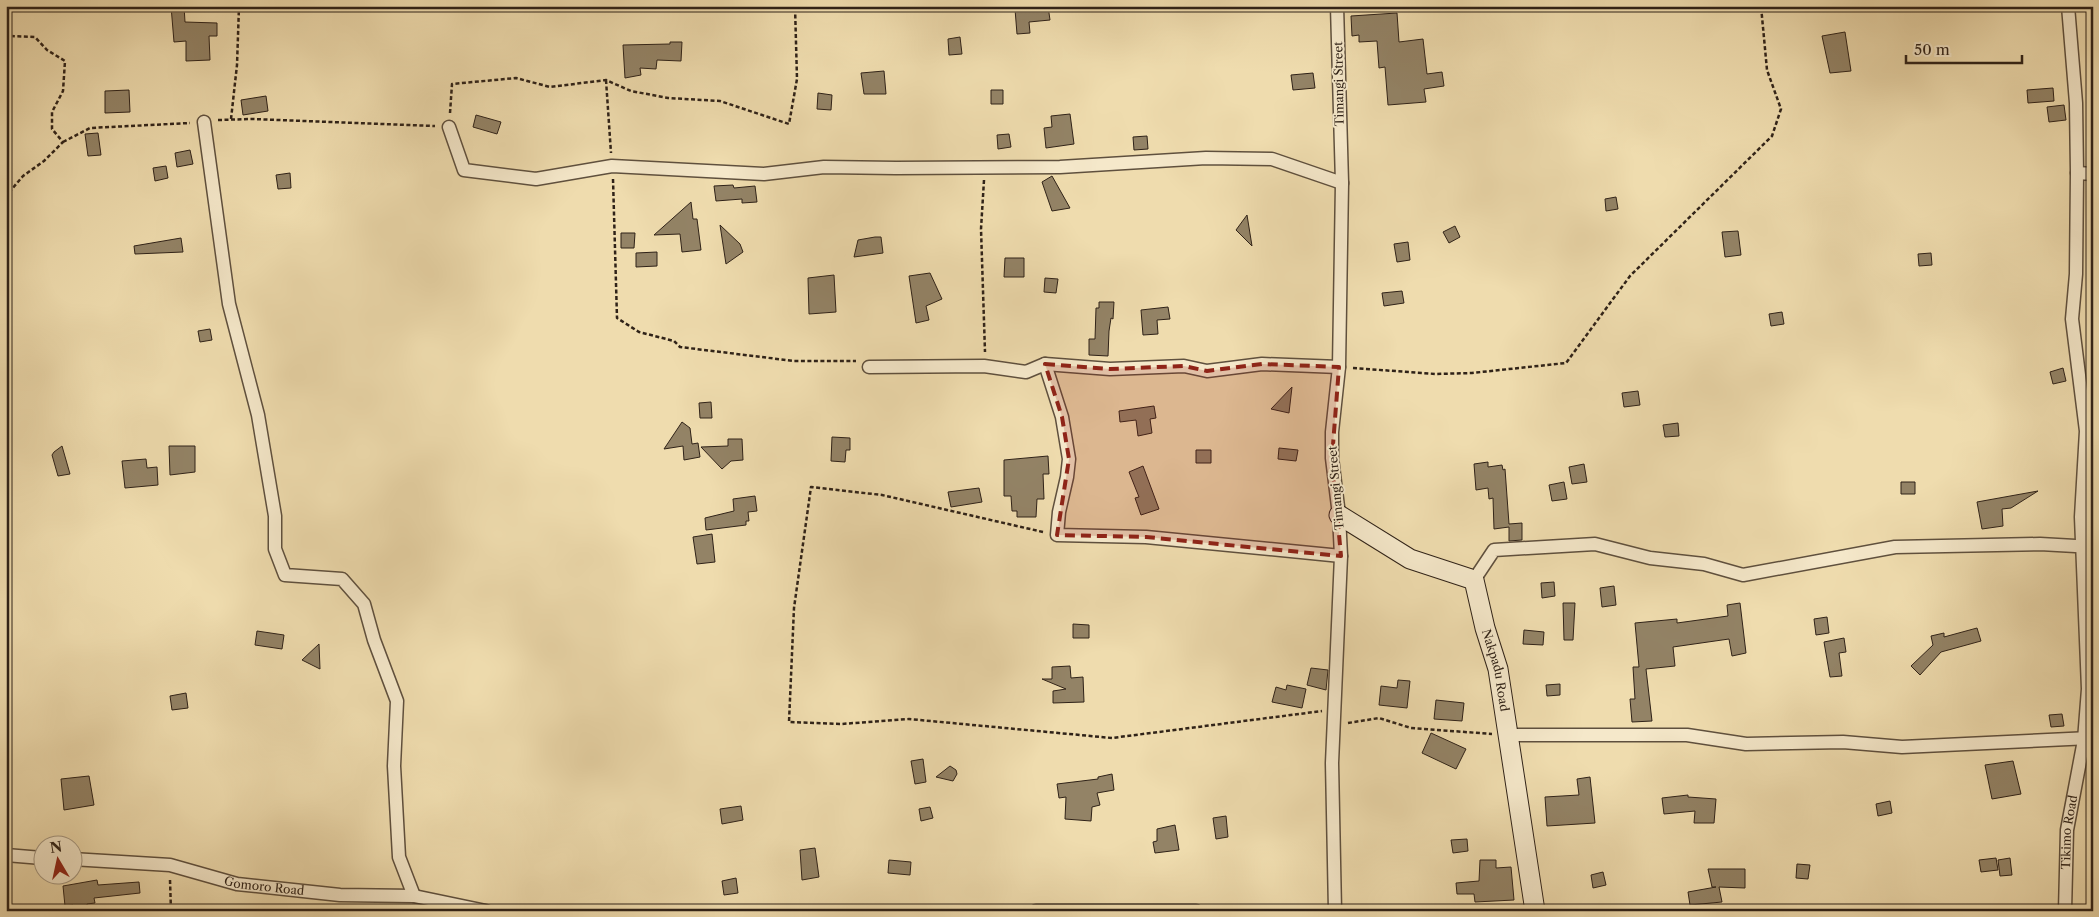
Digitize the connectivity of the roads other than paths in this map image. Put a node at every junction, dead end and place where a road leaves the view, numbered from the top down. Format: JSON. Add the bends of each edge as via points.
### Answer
{"nodes":[{"id":1,"x":1337,"y":6,"type":"edge"},
{"id":2,"x":2068,"y":6,"type":"edge"},
{"id":3,"x":204,"y":122,"type":"road end"},
{"id":4,"x":449,"y":127,"type":"road end"},
{"id":5,"x":2077,"y":173,"type":"junction"},
{"id":6,"x":2093,"y":174,"type":"edge"},
{"id":7,"x":1342,"y":183,"type":"junction"},
{"id":8,"x":1044,"y":364,"type":"junction"},
{"id":9,"x":869,"y":367,"type":"road end"},
{"id":10,"x":1339,"y":367,"type":"junction"},
{"id":11,"x":1339,"y":515,"type":"junction"},
{"id":12,"x":2087,"y":548,"type":"edge"},
{"id":13,"x":1341,"y":556,"type":"junction"},
{"id":14,"x":1474,"y":580,"type":"junction"},
{"id":15,"x":1509,"y":735,"type":"junction"},
{"id":16,"x":2088,"y":739,"type":"edge"},
{"id":17,"x":6,"y":855,"type":"edge"},
{"id":18,"x":32,"y":857,"type":"edge"},
{"id":19,"x":82,"y":860,"type":"edge"},
{"id":20,"x":414,"y":896,"type":"junction"},
{"id":21,"x":486,"y":911,"type":"edge"},
{"id":22,"x":1036,"y":911,"type":"edge"},
{"id":23,"x":1196,"y":911,"type":"edge"},
{"id":24,"x":1334,"y":911,"type":"edge"},
{"id":25,"x":1535,"y":911,"type":"edge"},
{"id":26,"x":2065,"y":911,"type":"edge"}],
"edges":[{"from":1,"to":7,"type":"street","name":"Timangi Street"},
{"from":2,"to":5,"type":"street","name":"Tikimo Road","via":[[2076,103]]},
{"from":3,"to":20,"type":"street","via":[[229,304],[258,415],[275,516],[275,549],[286,575],[342,579],[364,604],[397,701],[394,766],[399,857]]},
{"from":4,"to":7,"type":"street","via":[[464,170],[536,179],[612,166],[764,174],[824,167],[984,168],[1206,158],[1272,159]]},
{"from":5,"to":6,"type":"street"},
{"from":5,"to":12,"type":"street","name":"Tikimo Road","via":[[2072,319],[2086,431]]},
{"from":7,"to":10,"type":"street","name":"Timangi Street"},
{"from":8,"to":9,"type":"street","via":[[1026,372],[984,366]]},
{"from":8,"to":10,"type":"street","via":[[1110,368],[1184,366],[1207,371],[1262,364]]},
{"from":8,"to":13,"type":"street","via":[[1062,417],[1069,459],[1057,535],[1146,537]]},
{"from":10,"to":11,"type":"street","name":"Timangi Street","via":[[1332,432]]},
{"from":11,"to":13,"type":"street","name":"Timangi Street"},
{"from":11,"to":14,"type":"street","via":[[1410,559]]},
{"from":12,"to":14,"type":"street","via":[[2040,544],[1895,547],[1743,575],[1704,564],[1650,558],[1595,544],[1494,550]]},
{"from":12,"to":16,"type":"street","name":"Tikimo Road"},
{"from":13,"to":24,"type":"street","name":"Timangi Street","via":[[1334,710]]},
{"from":14,"to":15,"type":"street","name":"Nakpadu Road","via":[[1498,669]]},
{"from":15,"to":16,"type":"street","via":[[1687,735],[1746,744],[1843,742],[1902,747]]},
{"from":15,"to":25,"type":"street","name":"Nakpadu Road"},
{"from":16,"to":26,"type":"street","name":"Tikimo Road","via":[[2067,830]]},
{"from":17,"to":18,"type":"street"},
{"from":19,"to":20,"type":"street","name":"Gomoro Road","via":[[170,865],[237,884],[340,895]]},
{"from":20,"to":21,"type":"street","name":"Gomoro Road"},
{"from":22,"to":23,"type":"street"}]}
